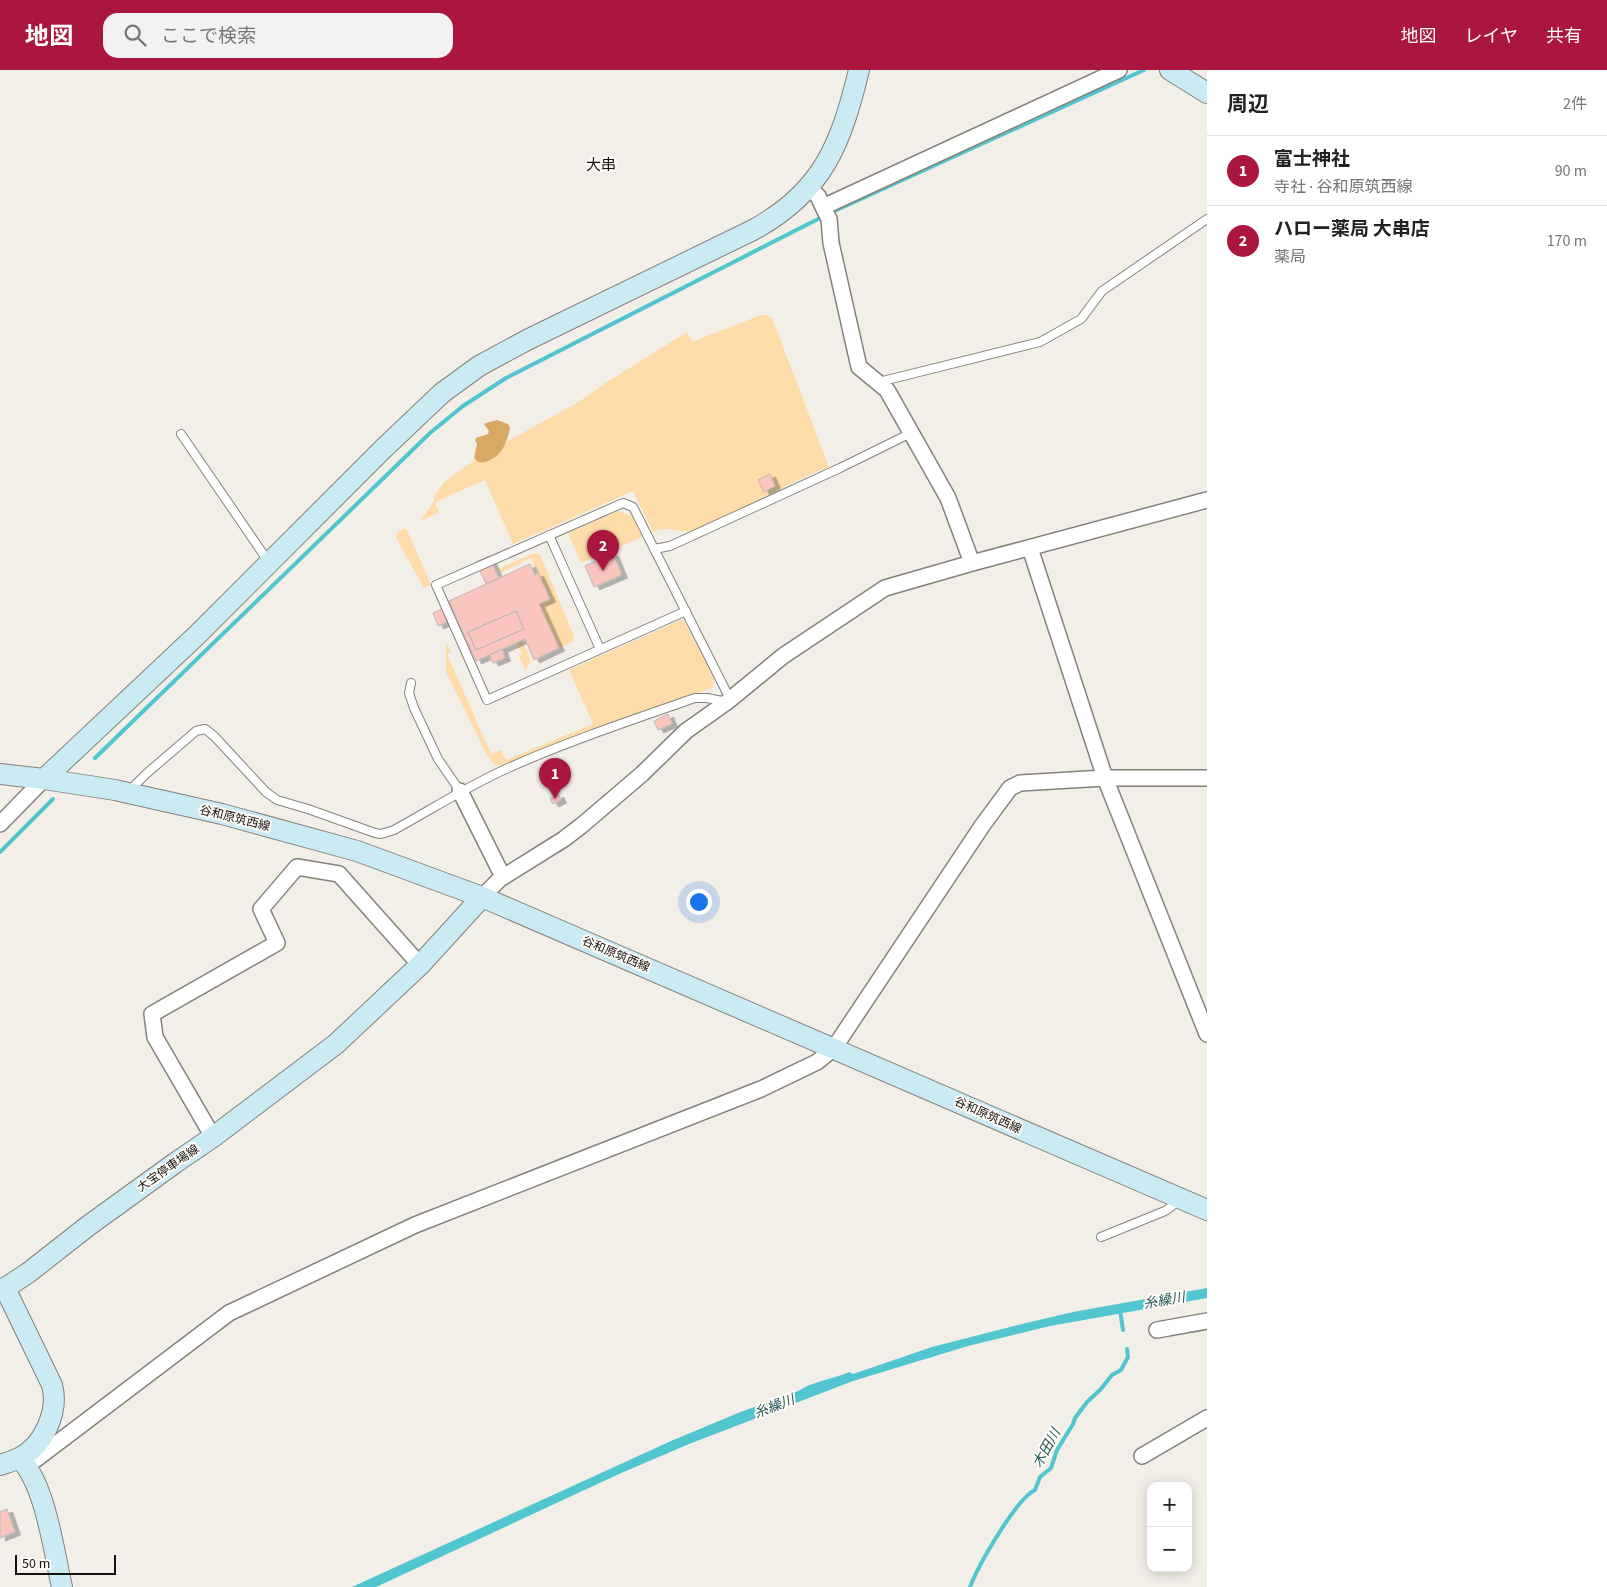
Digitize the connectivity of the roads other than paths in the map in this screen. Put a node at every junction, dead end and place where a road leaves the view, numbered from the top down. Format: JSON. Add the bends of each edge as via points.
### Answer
{"nodes":[{"id":1,"x":859,"y":70,"type":"edge"},
{"id":2,"x":1120,"y":70,"type":"edge"},
{"id":3,"x":1170,"y":70,"type":"edge"},
{"id":4,"x":1207,"y":93,"type":"edge"},
{"id":5,"x":809,"y":188,"type":"junction"},
{"id":6,"x":826,"y":212,"type":"junction"},
{"id":7,"x":1207,"y":219,"type":"edge"},
{"id":8,"x":878,"y":382,"type":"junction"},
{"id":9,"x":911,"y":433,"type":"junction"},
{"id":10,"x":181,"y":434,"type":"dead end"},
{"id":11,"x":1207,"y":500,"type":"edge"},
{"id":12,"x":549,"y":536,"type":"junction"},
{"id":13,"x":1030,"y":548,"type":"junction"},
{"id":14,"x":654,"y":549,"type":"junction"},
{"id":15,"x":269,"y":562,"type":"junction"},
{"id":16,"x":972,"y":563,"type":"junction"},
{"id":17,"x":686,"y":611,"type":"junction"},
{"id":18,"x":600,"y":649,"type":"junction"},
{"id":19,"x":411,"y":683,"type":"dead end"},
{"id":20,"x":728,"y":700,"type":"junction"},
{"id":21,"x":0,"y":774,"type":"edge"},
{"id":22,"x":1105,"y":778,"type":"junction"},
{"id":23,"x":1207,"y":778,"type":"edge"},
{"id":24,"x":44,"y":779,"type":"junction"},
{"id":25,"x":460,"y":791,"type":"junction"},
{"id":26,"x":127,"y":793,"type":"junction"},
{"id":27,"x":0,"y":824,"type":"edge"},
{"id":28,"x":503,"y":877,"type":"junction"},
{"id":29,"x":482,"y":896,"type":"junction"},
{"id":30,"x":420,"y":964,"type":"junction"},
{"id":31,"x":1207,"y":1034,"type":"edge"},
{"id":32,"x":834,"y":1048,"type":"junction"},
{"id":33,"x":213,"y":1137,"type":"junction"},
{"id":34,"x":1178,"y":1198,"type":"junction"},
{"id":35,"x":1207,"y":1210,"type":"edge"},
{"id":36,"x":1101,"y":1236,"type":"dead end"},
{"id":37,"x":2,"y":1287,"type":"edge"},
{"id":38,"x":1207,"y":1321,"type":"edge"},
{"id":39,"x":1157,"y":1330,"type":"dead end"},
{"id":40,"x":1207,"y":1418,"type":"edge"},
{"id":41,"x":1142,"y":1456,"type":"dead end"},
{"id":42,"x":23,"y":1462,"type":"junction"},
{"id":43,"x":0,"y":1465,"type":"edge"},
{"id":44,"x":62,"y":1587,"type":"edge"}],
"edges":[{"from":1,"to":5,"type":"main road","via":[[850,110],[834,150]]},
{"from":2,"to":6,"type":"street"},
{"from":3,"to":4,"type":"main road"},
{"from":5,"to":6,"type":"street","via":[[818,196]]},
{"from":5,"to":15,"type":"main road","via":[[780,214],[760,226],[479,366],[442,393]]},
{"from":6,"to":8,"type":"street","via":[[859,367]]},
{"from":7,"to":8,"type":"lane","via":[[1102,291],[1081,319],[1040,342]]},
{"from":8,"to":9,"type":"street","via":[[887,390]]},
{"from":9,"to":14,"type":"lane","via":[[670,546]]},
{"from":9,"to":16,"type":"street","via":[[948,498]]},
{"from":10,"to":15,"type":"lane"},
{"from":11,"to":13,"type":"street"},
{"from":12,"to":14,"type":"lane","via":[[623,503],[633,507]]},
{"from":12,"to":18,"type":"lane"},
{"from":12,"to":18,"type":"lane","via":[[436,585],[487,700]]},
{"from":13,"to":16,"type":"street"},
{"from":13,"to":22,"type":"street"},
{"from":14,"to":17,"type":"lane"},
{"from":15,"to":24,"type":"main road","via":[[197,635]]},
{"from":16,"to":20,"type":"street","via":[[884,588],[783,656]]},
{"from":17,"to":18,"type":"lane"},
{"from":17,"to":20,"type":"lane"},
{"from":19,"to":25,"type":"lane","via":[[409,693],[414,708],[438,760]]},
{"from":20,"to":25,"type":"lane","via":[[695,698],[508,768]]},
{"from":20,"to":28,"type":"street","via":[[686,731],[581,826]]},
{"from":21,"to":24,"type":"main road","name":"谷和原筑西線"},
{"from":22,"to":23,"type":"street"},
{"from":22,"to":31,"type":"street"},
{"from":22,"to":32,"type":"street","via":[[1020,783],[1010,788]]},
{"from":24,"to":26,"type":"main road","name":"谷和原筑西線"},
{"from":24,"to":27,"type":"street"},
{"from":25,"to":26,"type":"lane","via":[[394,830],[376,833],[277,800],[205,729],[196,731]]},
{"from":25,"to":28,"type":"street"},
{"from":26,"to":29,"type":"main road","name":"谷和原筑西線","via":[[222,814],[357,851]]},
{"from":28,"to":29,"type":"street"},
{"from":29,"to":30,"type":"main road","name":"大宝停車場線"},
{"from":29,"to":32,"type":"main road","name":"谷和原筑西線"},
{"from":30,"to":33,"type":"main road","name":"大宝停車場線","via":[[336,1044]]},
{"from":30,"to":33,"type":"street","via":[[339,874],[297,867],[262,909],[277,944],[152,1014],[155,1037]]},
{"from":32,"to":34,"type":"main road","name":"谷和原筑西線"},
{"from":32,"to":42,"type":"street","via":[[817,1062],[760,1089],[415,1225],[229,1313]]},
{"from":33,"to":37,"type":"main road","name":"大宝停車場線","via":[[28,1273]]},
{"from":34,"to":35,"type":"main road","name":"谷和原筑西線"},
{"from":34,"to":36,"type":"lane","via":[[1165,1211]]},
{"from":37,"to":42,"type":"main road","name":"大宝停車場線","via":[[54,1393],[47,1429]]},
{"from":38,"to":39,"type":"street"},
{"from":40,"to":41,"type":"street"},
{"from":42,"to":43,"type":"main road","name":"大宝停車場線"},
{"from":42,"to":44,"type":"main road","via":[[45,1511]]}]}
